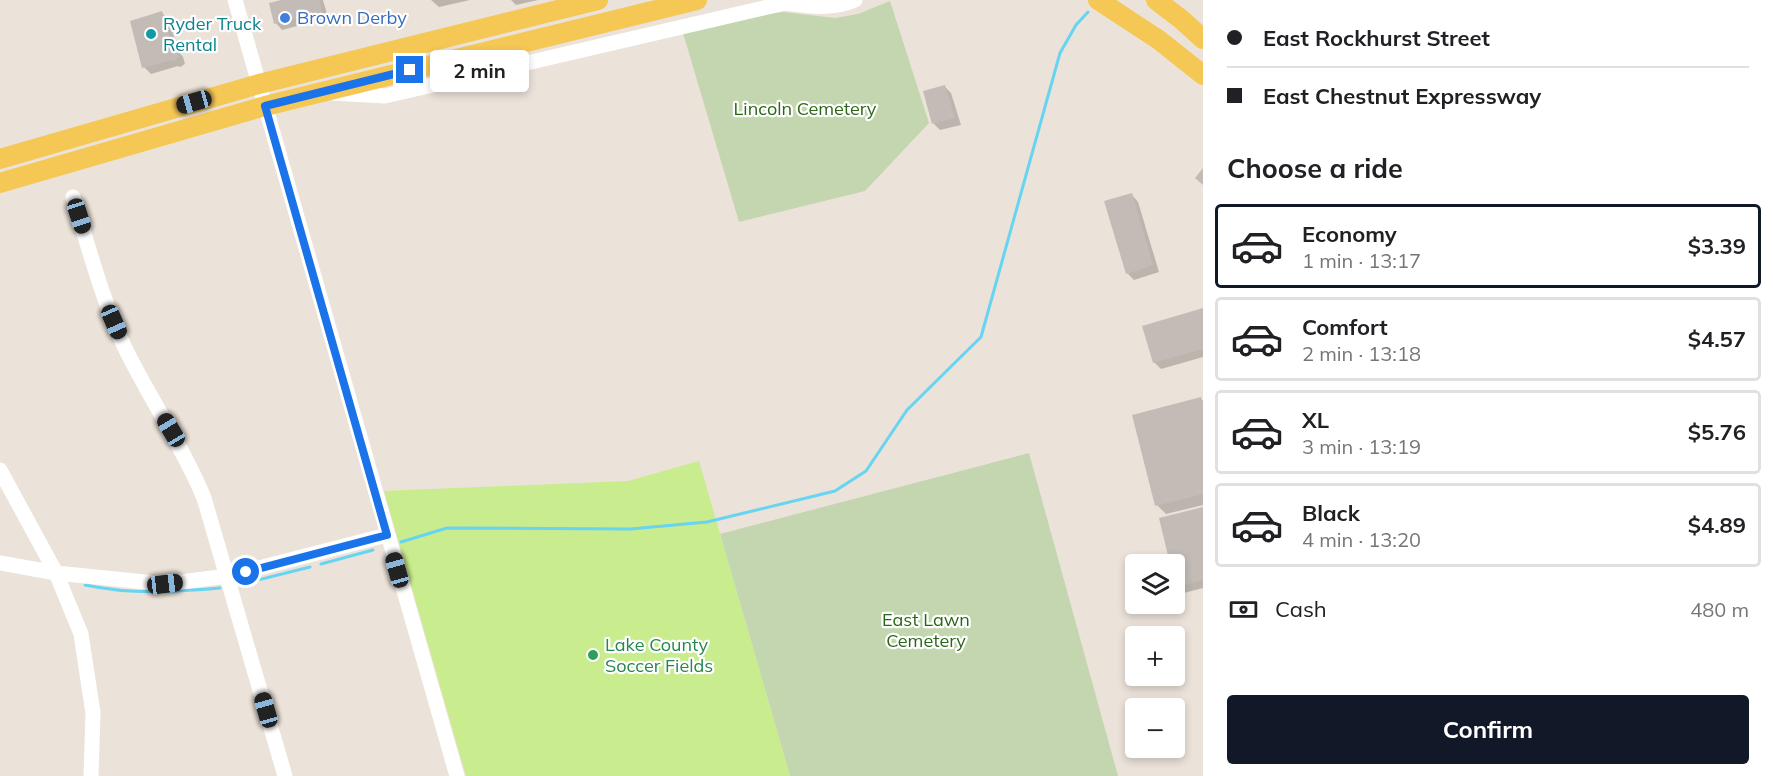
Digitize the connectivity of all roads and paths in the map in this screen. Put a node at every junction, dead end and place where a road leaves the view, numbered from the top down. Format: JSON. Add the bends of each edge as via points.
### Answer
{"nodes":[{"id":1,"x":235,"y":0,"type":"edge"},
{"id":2,"x":598,"y":0,"type":"edge"},
{"id":3,"x":697,"y":0,"type":"edge"},
{"id":4,"x":855,"y":0,"type":"edge"},
{"id":5,"x":1098,"y":0,"type":"edge"},
{"id":6,"x":1156,"y":0,"type":"edge"},
{"id":7,"x":1203,"y":39,"type":"edge"},
{"id":8,"x":1203,"y":75,"type":"edge"},
{"id":9,"x":259,"y":84,"type":"junction"},
{"id":10,"x":321,"y":92,"type":"junction"},
{"id":11,"x":265,"y":106,"type":"junction"},
{"id":12,"x":0,"y":159,"type":"edge"},
{"id":13,"x":0,"y":183,"type":"edge"},
{"id":14,"x":73,"y":197,"type":"dead end"},
{"id":15,"x":0,"y":470,"type":"edge"},
{"id":16,"x":387,"y":535,"type":"junction"},
{"id":17,"x":0,"y":564,"type":"edge"},
{"id":18,"x":57,"y":573,"type":"junction"},
{"id":19,"x":228,"y":576,"type":"junction"},
{"id":20,"x":91,"y":776,"type":"edge"},
{"id":21,"x":285,"y":776,"type":"edge"},
{"id":22,"x":457,"y":776,"type":"edge"}],
"edges":[{"from":1,"to":9,"type":"street"},
{"from":2,"to":9,"type":"main road"},
{"from":3,"to":10,"type":"main road"},
{"from":4,"to":10,"type":"street","via":[[817,7],[784,3],[385,96]]},
{"from":5,"to":8,"type":"main road"},
{"from":6,"to":7,"type":"main road"},
{"from":9,"to":11,"type":"street"},
{"from":9,"to":12,"type":"main road"},
{"from":10,"to":11,"type":"main road"},
{"from":11,"to":13,"type":"main road"},
{"from":11,"to":16,"type":"street"},
{"from":14,"to":19,"type":"street","via":[[114,322],[140,378],[193,472]]},
{"from":15,"to":18,"type":"street"},
{"from":16,"to":19,"type":"street"},
{"from":16,"to":22,"type":"street"},
{"from":17,"to":18,"type":"street"},
{"from":18,"to":19,"type":"street","via":[[165,584]]},
{"from":18,"to":20,"type":"street","via":[[81,634],[93,713]]},
{"from":19,"to":21,"type":"street"}]}
